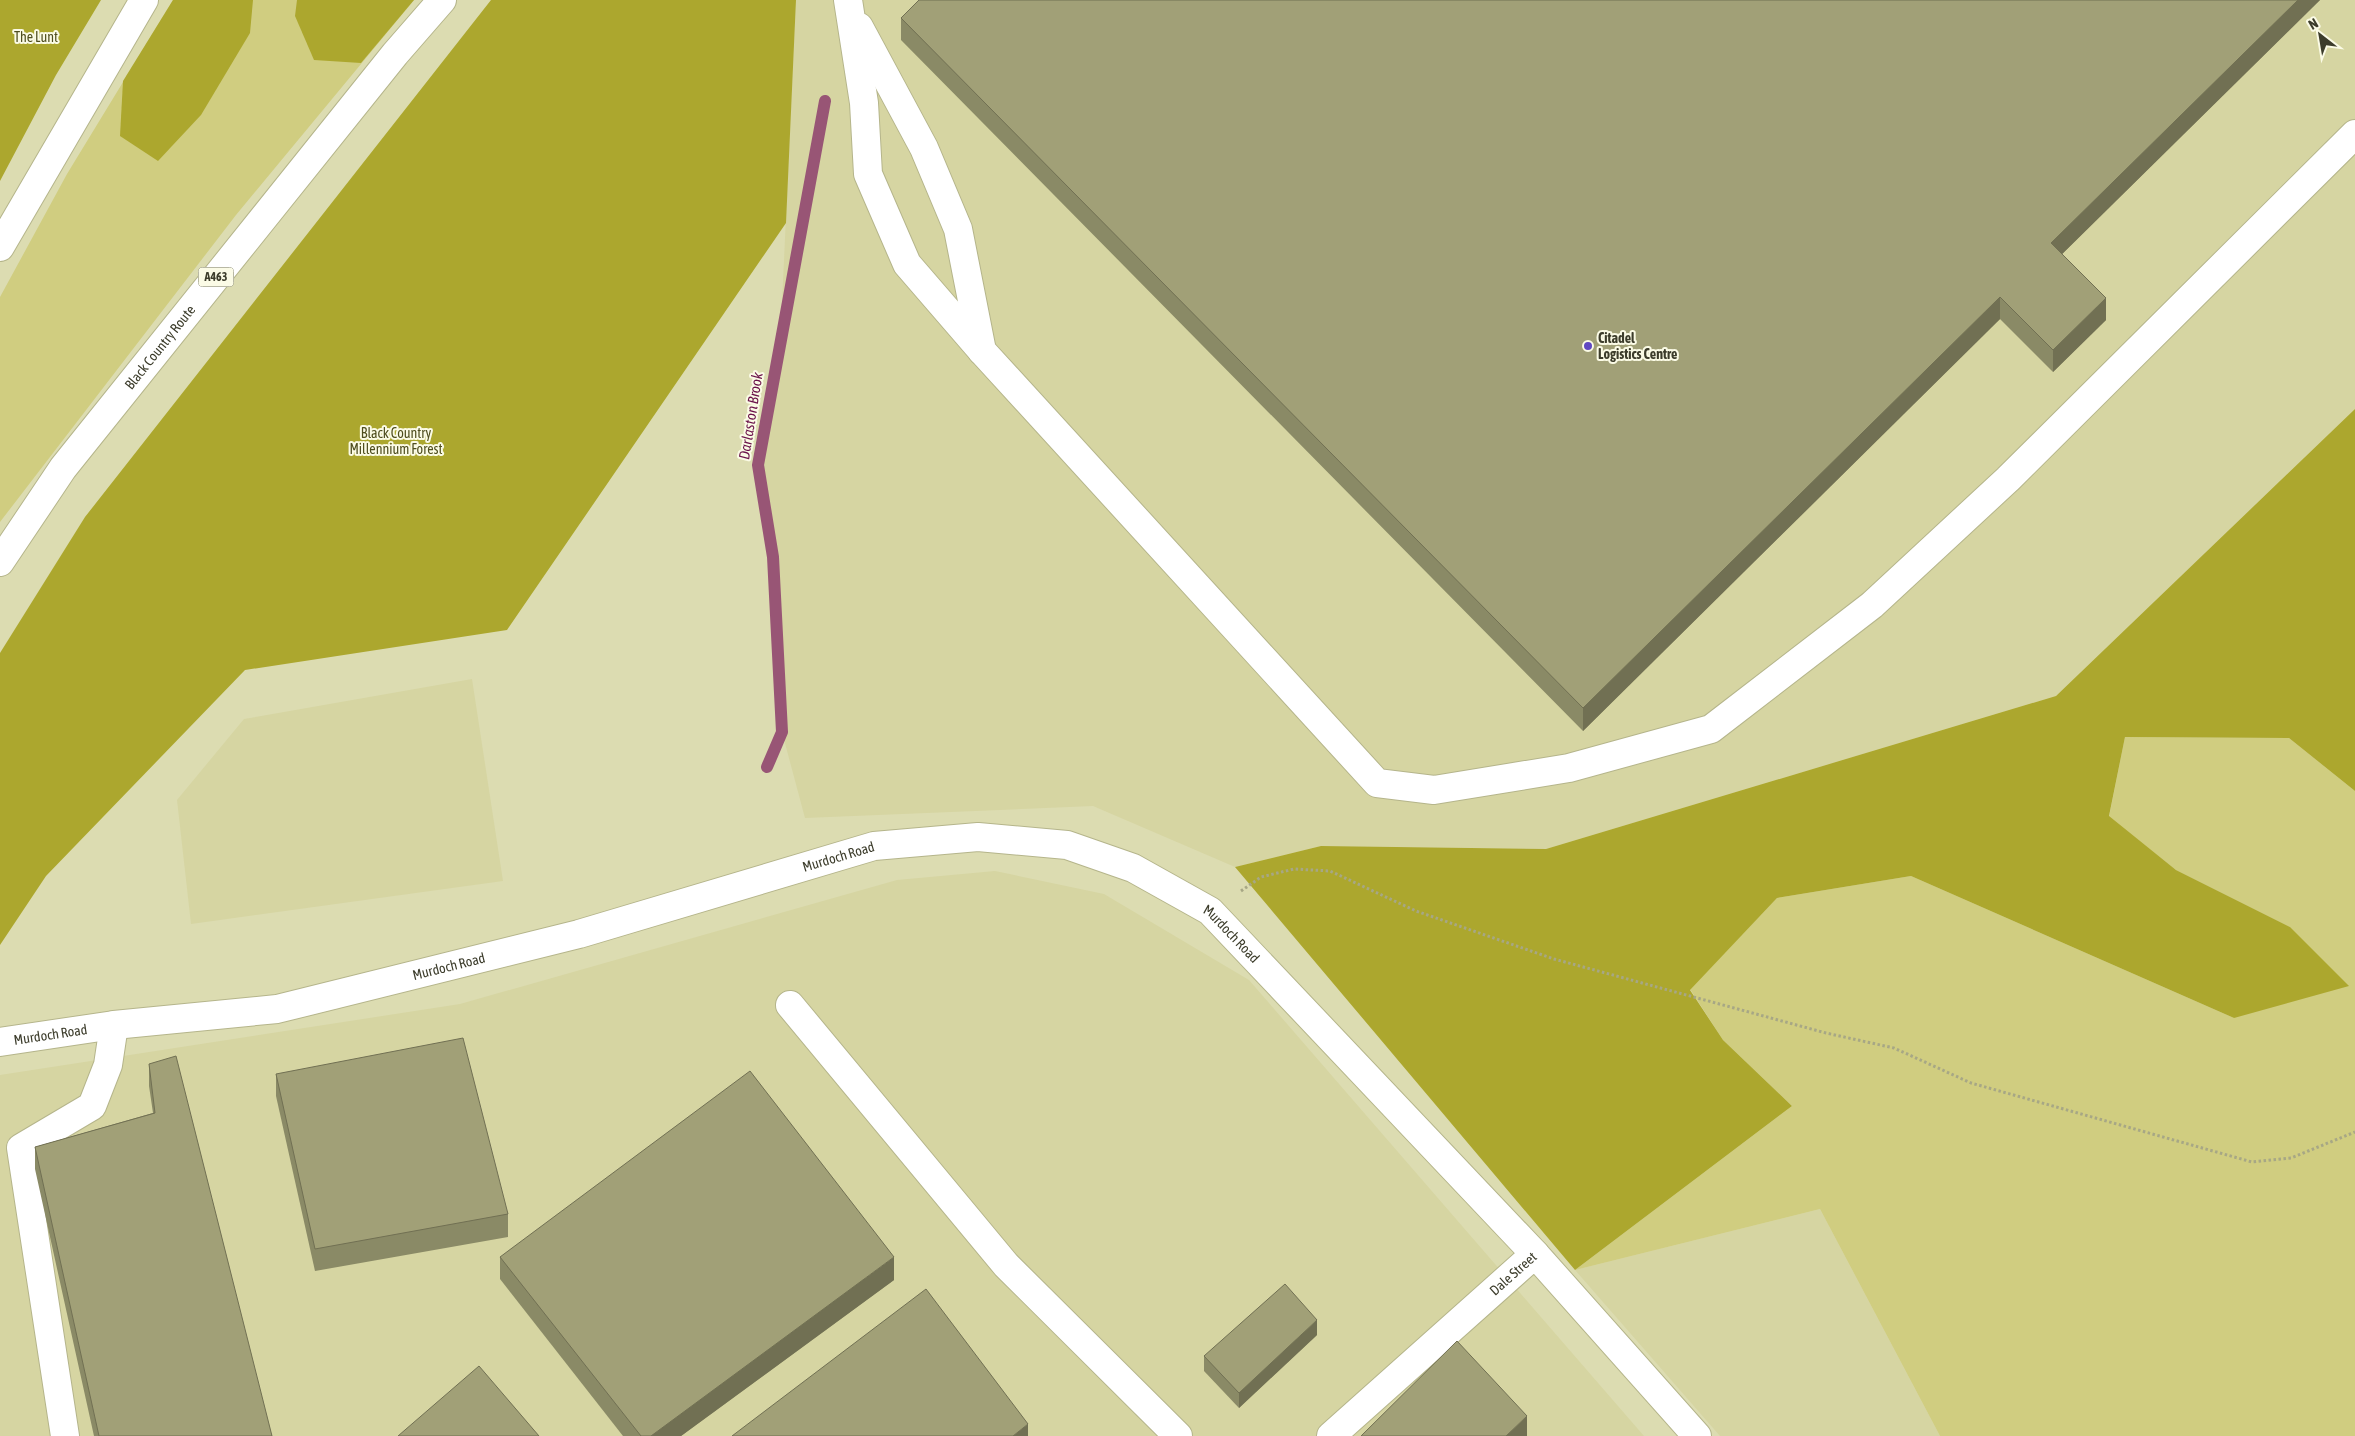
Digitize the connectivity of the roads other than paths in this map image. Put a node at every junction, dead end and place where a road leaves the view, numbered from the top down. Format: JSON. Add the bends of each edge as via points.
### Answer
{"nodes":[{"id":1,"x":144,"y":0,"type":"edge"},
{"id":2,"x":442,"y":0,"type":"edge"},
{"id":3,"x":848,"y":5,"type":"edge"},
{"id":4,"x":2355,"y":134,"type":"edge"},
{"id":5,"x":0,"y":247,"type":"edge"},
{"id":6,"x":983,"y":352,"type":"junction"},
{"id":7,"x":0,"y":562,"type":"edge"},
{"id":8,"x":790,"y":1005,"type":"dead end"},
{"id":9,"x":114,"y":1025,"type":"junction"},
{"id":10,"x":0,"y":1042,"type":"edge"},
{"id":11,"x":1535,"y":1254,"type":"junction"},
{"id":12,"x":1168,"y":1433,"type":"edge"},
{"id":13,"x":65,"y":1436,"type":"edge"},
{"id":14,"x":1331,"y":1436,"type":"edge"},
{"id":15,"x":1697,"y":1436,"type":"edge"}],
"edges":[{"from":1,"to":5,"type":"main road"},
{"from":2,"to":7,"type":"main road","name":"Black Country Route","number":"A463","via":[[395,54],[63,468]]},
{"from":3,"to":6,"type":"main road","via":[[924,148],[958,230]]},
{"from":3,"to":6,"type":"main road","via":[[864,103],[868,174],[906,264]]},
{"from":4,"to":6,"type":"main road","via":[[2008,479],[1872,605],[1711,729],[1569,768],[1434,790],[1377,783]]},
{"from":8,"to":12,"type":"main road","via":[[1006,1265]]},
{"from":9,"to":10,"type":"main road","name":"Murdoch Road"},
{"from":9,"to":11,"type":"main road","name":"Murdoch Road","via":[[277,1009],[579,934],[874,846],[978,837],[1067,845],[1134,868],[1210,910]]},
{"from":9,"to":13,"type":"main road","via":[[108,1065],[92,1106],[21,1148]]},
{"from":11,"to":14,"type":"main road","name":"Dale Street"},
{"from":11,"to":15,"type":"main road","name":"Dale Street"}]}
